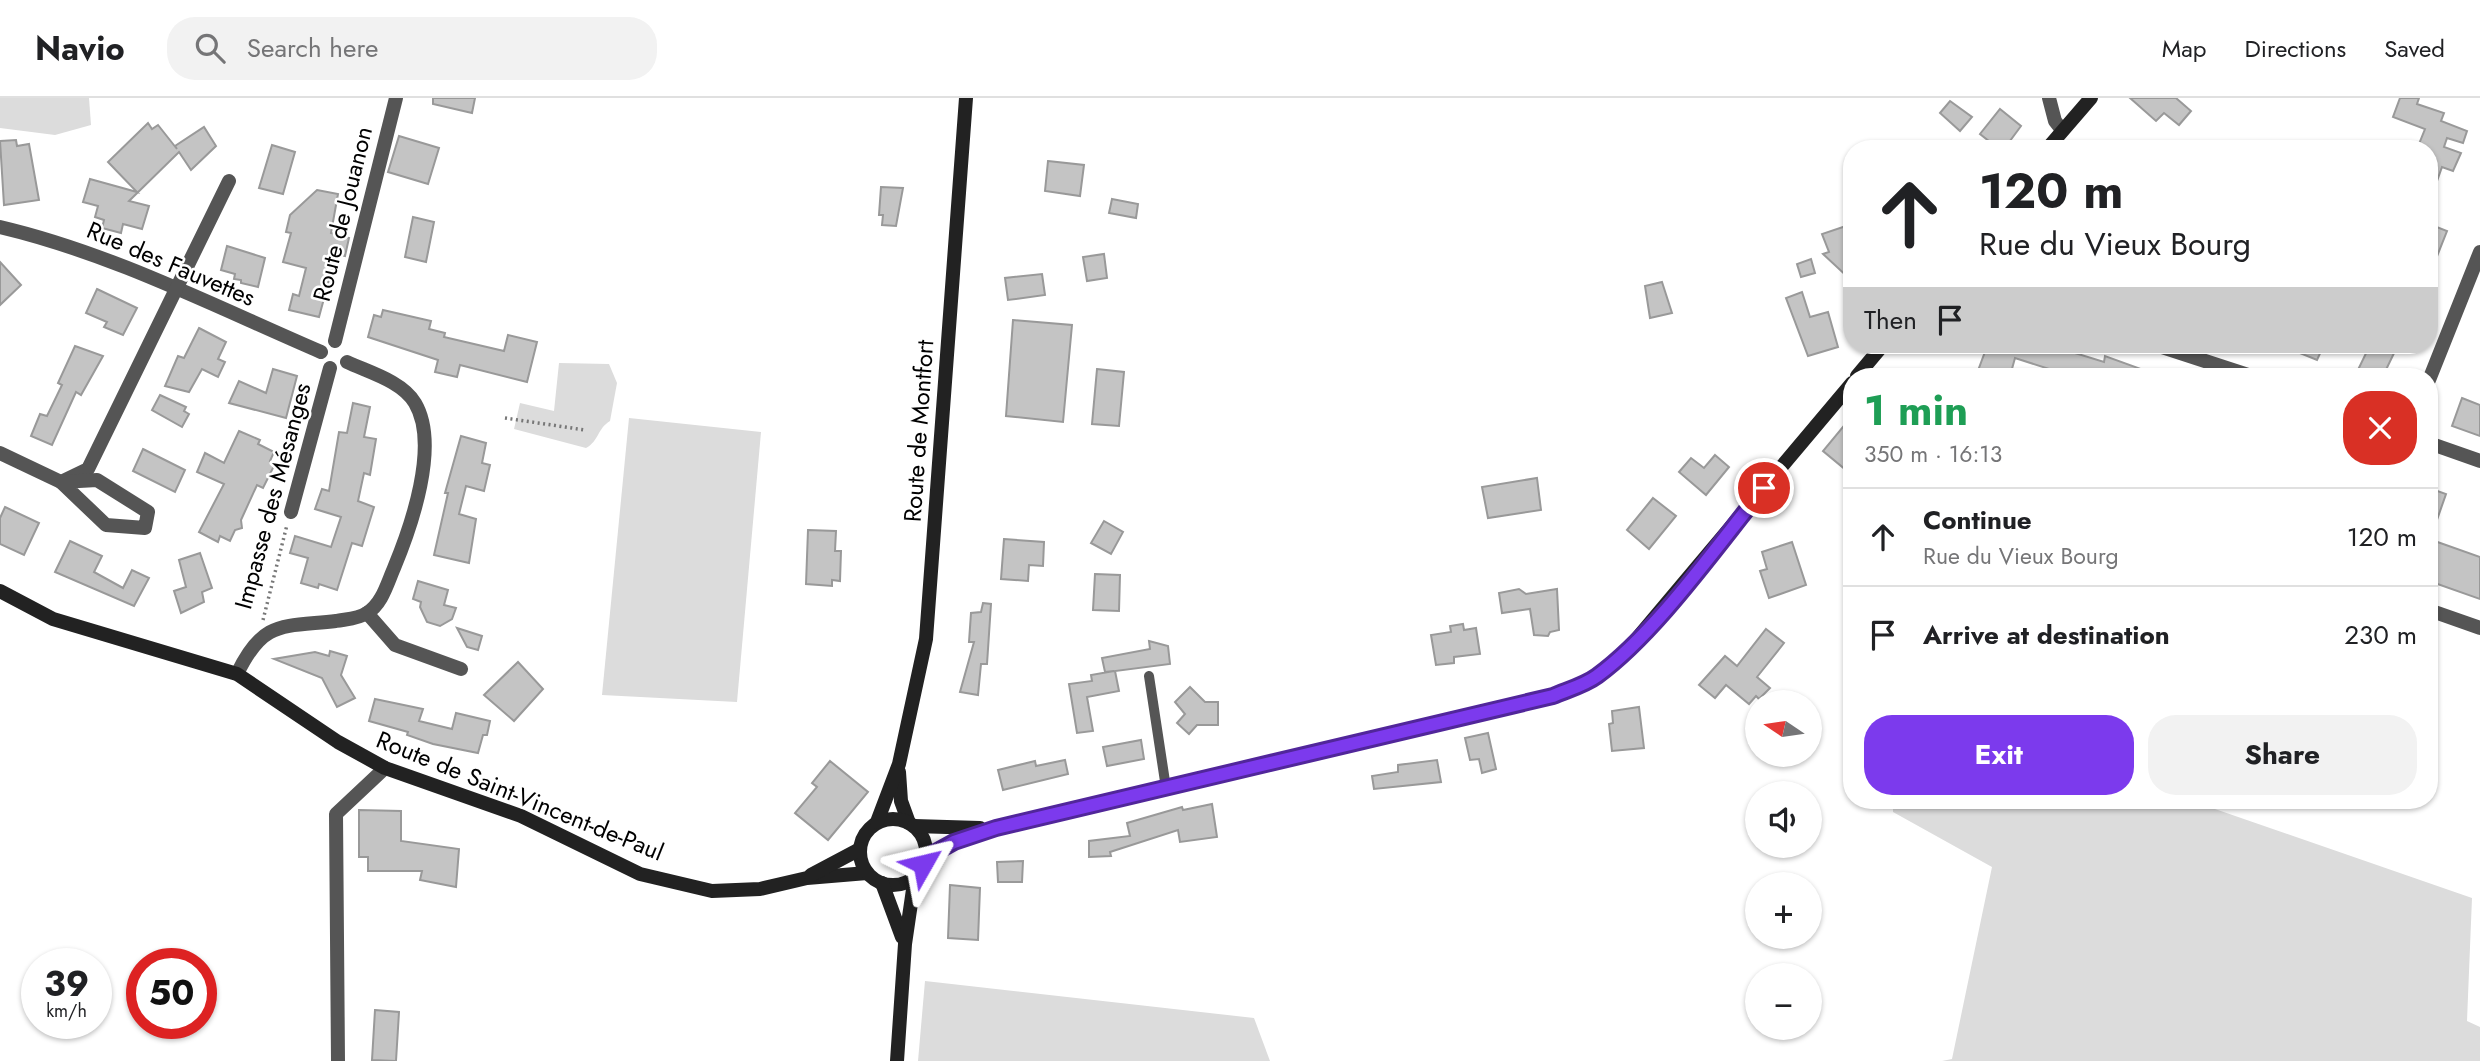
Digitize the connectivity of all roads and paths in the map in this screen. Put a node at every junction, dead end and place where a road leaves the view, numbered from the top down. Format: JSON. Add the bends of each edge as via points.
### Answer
{"nodes":[{"id":1,"x":396,"y":98,"type":"edge"},
{"id":2,"x":965,"y":98,"type":"edge"},
{"id":3,"x":2049,"y":98,"type":"edge"},
{"id":4,"x":2091,"y":98,"type":"edge"},
{"id":5,"x":2062,"y":130,"type":"junction"},
{"id":6,"x":2054,"y":140,"type":"edge"},
{"id":7,"x":229,"y":181,"type":"dead end"},
{"id":8,"x":0,"y":227,"type":"edge"},
{"id":9,"x":2480,"y":252,"type":"edge"},
{"id":10,"x":176,"y":289,"type":"junction"},
{"id":11,"x":335,"y":341,"type":"junction"},
{"id":12,"x":321,"y":352,"type":"junction"},
{"id":13,"x":1875,"y":354,"type":"edge"},
{"id":14,"x":2184,"y":354,"type":"edge"},
{"id":15,"x":347,"y":362,"type":"junction"},
{"id":16,"x":330,"y":368,"type":"junction"},
{"id":17,"x":1864,"y":368,"type":"edge"},
{"id":18,"x":2226,"y":368,"type":"edge"},
{"id":19,"x":2434,"y":368,"type":"edge"},
{"id":20,"x":1843,"y":394,"type":"edge"},
{"id":21,"x":505,"y":418,"type":"dead end"},
{"id":22,"x":584,"y":430,"type":"dead end"},
{"id":23,"x":2438,"y":446,"type":"edge"},
{"id":24,"x":0,"y":453,"type":"edge"},
{"id":25,"x":2480,"y":461,"type":"edge"},
{"id":26,"x":61,"y":482,"type":"junction"},
{"id":27,"x":291,"y":512,"type":"joint"},
{"id":28,"x":0,"y":591,"type":"edge"},
{"id":29,"x":367,"y":613,"type":"junction"},
{"id":30,"x":2438,"y":613,"type":"edge"},
{"id":31,"x":2480,"y":628,"type":"edge"},
{"id":32,"x":260,"y":635,"type":"junction"},
{"id":33,"x":461,"y":668,"type":"dead end"},
{"id":34,"x":237,"y":674,"type":"junction"},
{"id":35,"x":1149,"y":676,"type":"dead end"},
{"id":36,"x":899,"y":764,"type":"junction"},
{"id":37,"x":385,"y":768,"type":"junction"},
{"id":38,"x":1166,"y":788,"type":"junction"},
{"id":39,"x":877,"y":822,"type":"junction"},
{"id":40,"x":911,"y":825,"type":"junction"},
{"id":41,"x":996,"y":828,"type":"junction"},
{"id":42,"x":860,"y":849,"type":"junction"},
{"id":43,"x":925,"y":858,"type":"junction"},
{"id":44,"x":867,"y":873,"type":"junction"},
{"id":45,"x":915,"y":876,"type":"junction"},
{"id":46,"x":807,"y":878,"type":"junction"},
{"id":47,"x":882,"y":883,"type":"junction"},
{"id":48,"x":905,"y":944,"type":"junction"},
{"id":49,"x":338,"y":1061,"type":"edge"},
{"id":50,"x":897,"y":1061,"type":"edge"}],
"edges":[{"from":1,"to":11,"type":"street","name":"Route de Jouanon"},
{"from":2,"to":36,"type":"street","name":"Route de Montfort","via":[[926,639]]},
{"from":3,"to":5,"type":"street"},
{"from":4,"to":5,"type":"street"},
{"from":5,"to":6,"type":"street"},
{"from":7,"to":10,"type":"street"},
{"from":8,"to":10,"type":"street","name":"Rue des Fauvettes","via":[[50,239]]},
{"from":9,"to":19,"type":"street"},
{"from":10,"to":12,"type":"street","name":"Rue des Fauvettes"},
{"from":10,"to":26,"type":"street","via":[[88,469]]},
{"from":11,"to":12,"type":"street","via":[[323,345]]},
{"from":11,"to":15,"type":"street","via":[[342,346]]},
{"from":12,"to":16,"type":"street"},
{"from":13,"to":17,"type":"street"},
{"from":14,"to":18,"type":"street"},
{"from":15,"to":16,"type":"street","via":[[341,370]]},
{"from":15,"to":29,"type":"street","via":[[401,388],[414,402],[422,433],[418,502],[380,601]]},
{"from":16,"to":27,"type":"street","name":"Impasse des Mésanges"},
{"from":20,"to":38,"type":"street","via":[[1659,615],[1623,655],[1594,678],[1553,696]]},
{"from":21,"to":22,"type":"path"},
{"from":23,"to":25,"type":"street"},
{"from":24,"to":26,"type":"street"},
{"from":26,"to":26,"type":"street","via":[[106,526],[145,528],[148,512],[97,480]]},
{"from":27,"to":32,"type":"path","name":"Impasse des Mésanges"},
{"from":28,"to":34,"type":"street","name":"Route de Saint-Vincent-de-Paul","via":[[53,619]]},
{"from":29,"to":32,"type":"street"},
{"from":29,"to":33,"type":"street","via":[[395,645]]},
{"from":30,"to":31,"type":"street"},
{"from":32,"to":34,"type":"street"},
{"from":34,"to":37,"type":"street","name":"Route de Saint-Vincent-de-Paul"},
{"from":35,"to":38,"type":"lane"},
{"from":36,"to":39,"type":"street","name":"Route de Montfort"},
{"from":36,"to":40,"type":"street","name":"Route de Montfort","via":[[901,801]]},
{"from":37,"to":46,"type":"street","name":"Route de Saint-Vincent-de-Paul","via":[[521,816],[640,874],[677,884],[712,891],[760,889]]},
{"from":37,"to":49,"type":"street","via":[[337,814]]},
{"from":38,"to":41,"type":"street"},
{"from":39,"to":40,"type":"street","via":[[893,818]]},
{"from":39,"to":42,"type":"street","via":[[865,833]]},
{"from":40,"to":41,"type":"street"},
{"from":40,"to":43,"type":"street","via":[[923,841]]},
{"from":41,"to":43,"type":"street"},
{"from":42,"to":44,"type":"street"},
{"from":42,"to":46,"type":"street","name":"Route de Saint-Vincent-de-Paul"},
{"from":43,"to":45,"type":"street"},
{"from":44,"to":46,"type":"street","name":"Route de Saint-Vincent-de-Paul"},
{"from":44,"to":47,"type":"street"},
{"from":45,"to":47,"type":"street","via":[[900,884]]},
{"from":45,"to":48,"type":"street"},
{"from":47,"to":48,"type":"street"},
{"from":48,"to":50,"type":"street"}]}
